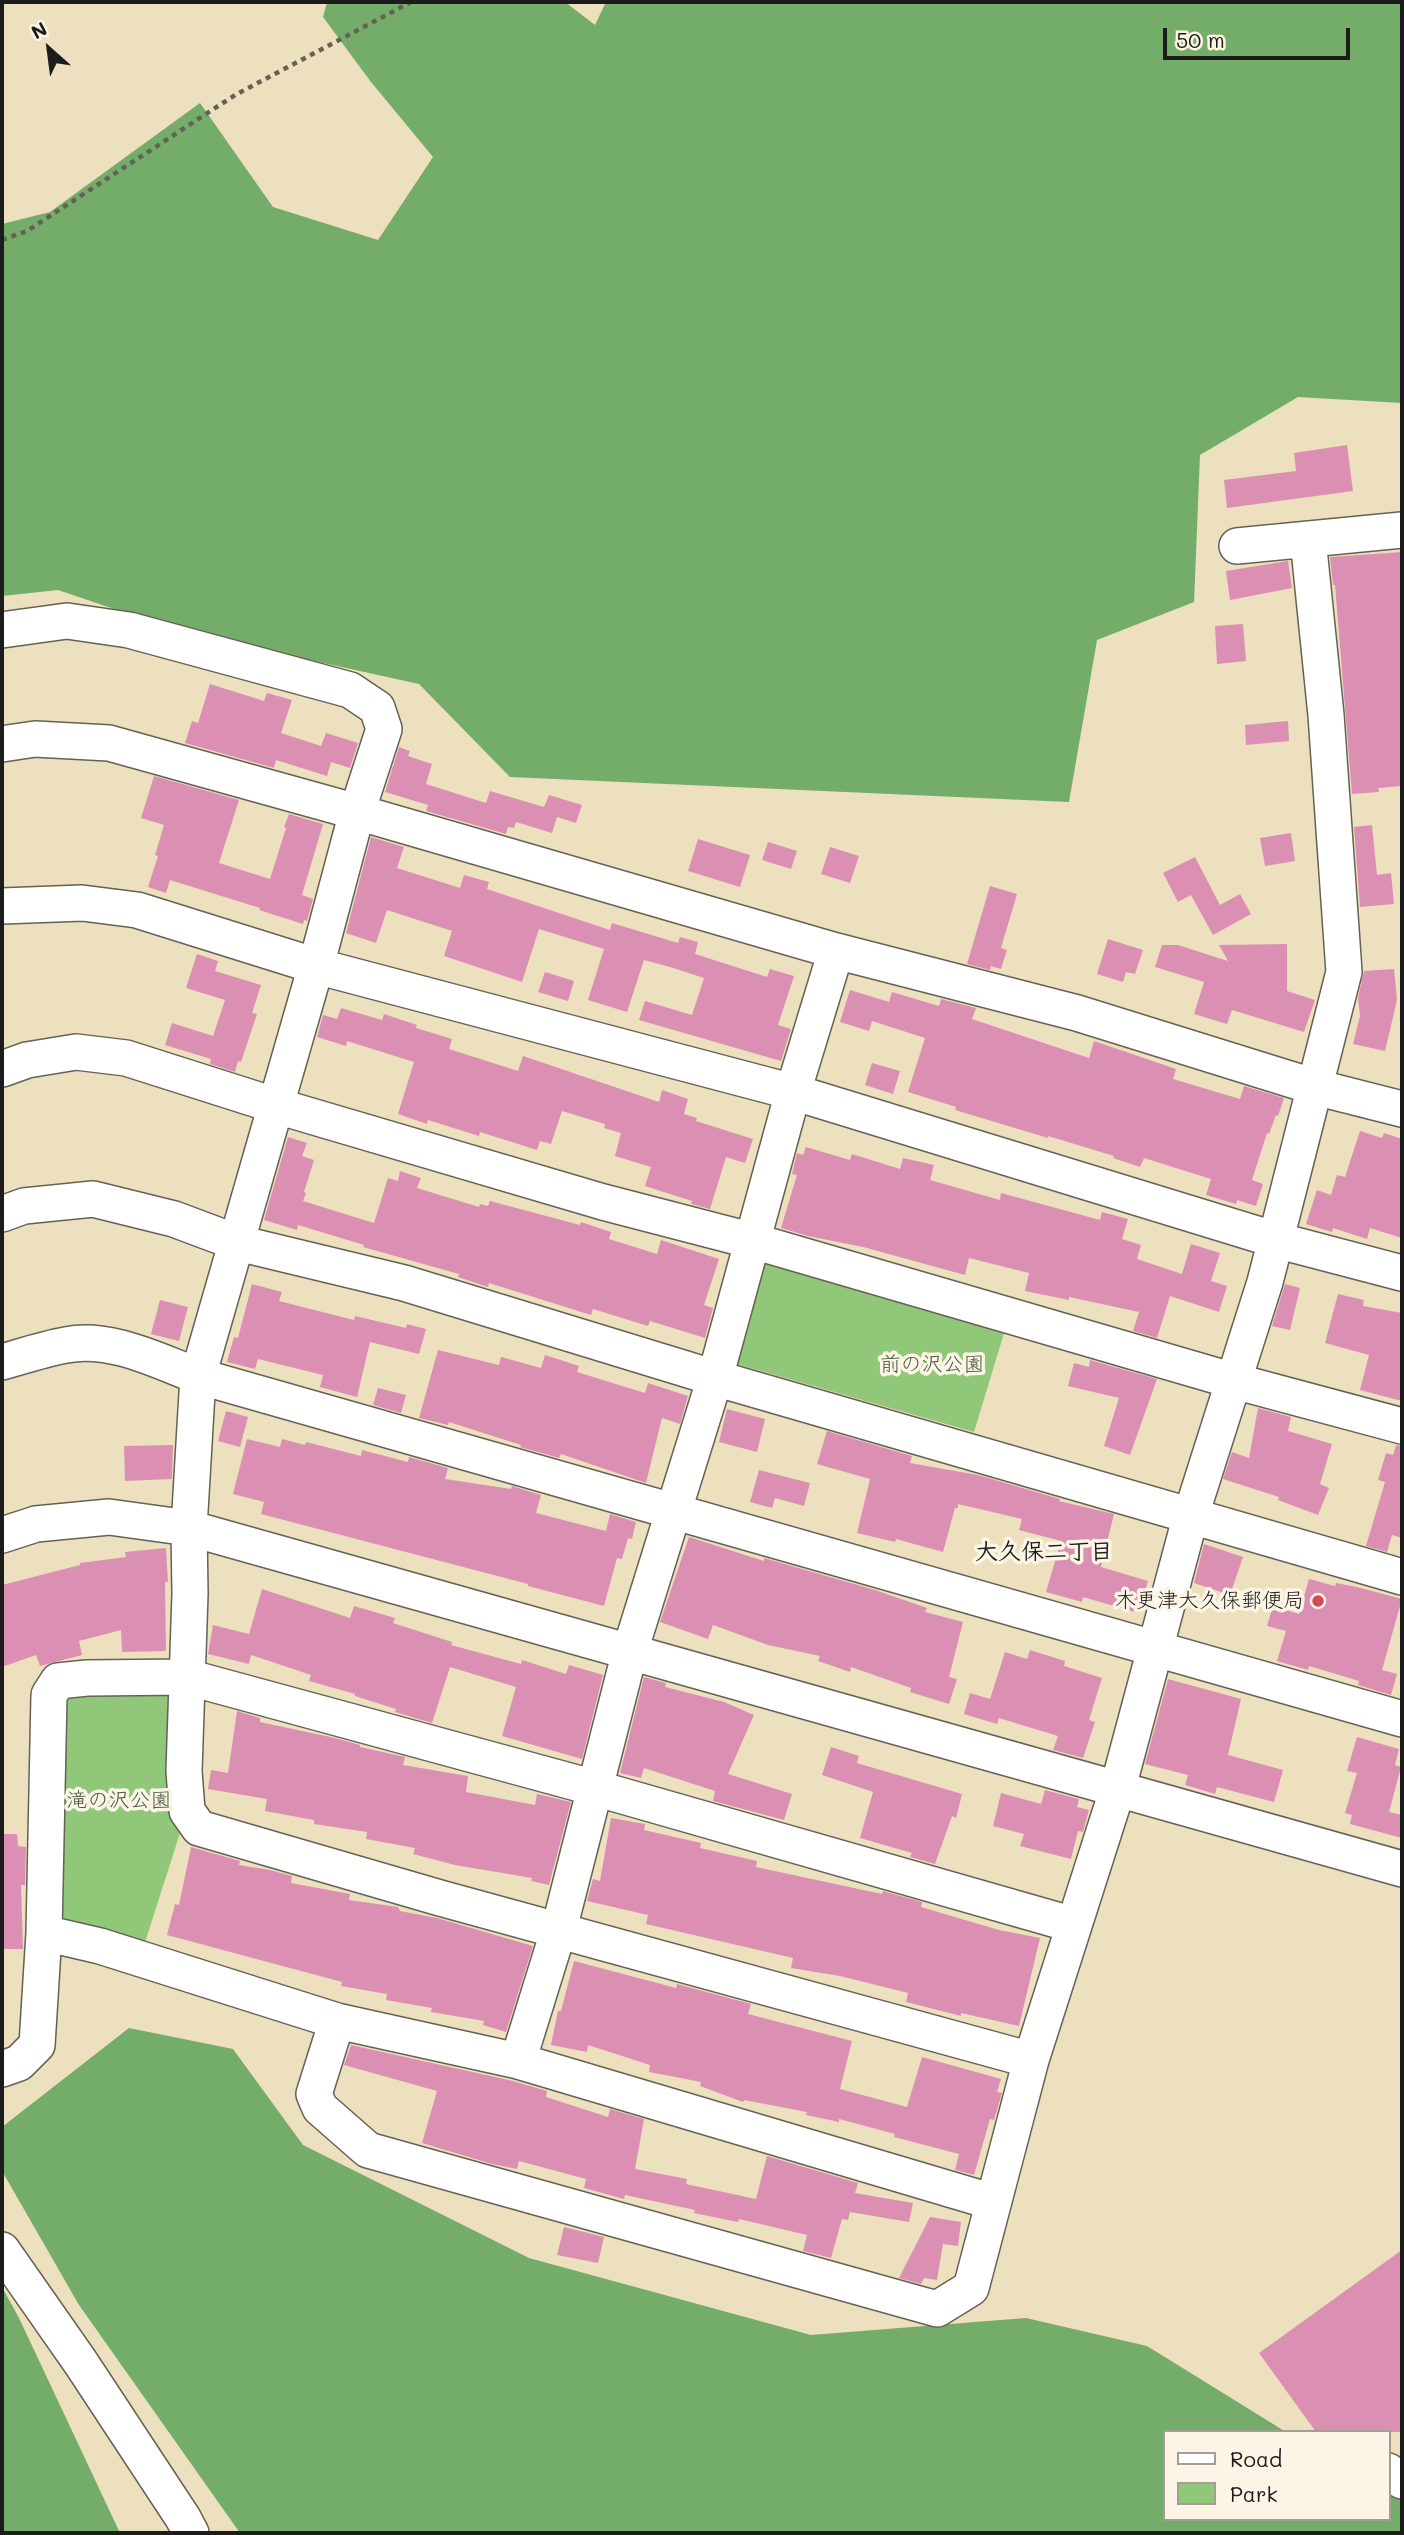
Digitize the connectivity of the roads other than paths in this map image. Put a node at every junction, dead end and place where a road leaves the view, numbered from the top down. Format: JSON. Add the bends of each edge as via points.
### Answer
{"nodes":[{"id":1,"x":1402,"y":530,"type":"edge"},
{"id":2,"x":1308,"y":539,"type":"junction"},
{"id":3,"x":1237,"y":546,"type":"dead end"},
{"id":4,"x":2,"y":630,"type":"edge"},
{"id":5,"x":2,"y":744,"type":"edge"},
{"id":6,"x":357,"y":812,"type":"junction"},
{"id":7,"x":2,"y":906,"type":"edge"},
{"id":8,"x":836,"y":951,"type":"junction"},
{"id":9,"x":316,"y":966,"type":"junction"},
{"id":10,"x":2,"y":1069,"type":"edge"},
{"id":11,"x":1315,"y":1087,"type":"junction"},
{"id":12,"x":793,"y":1092,"type":"junction"},
{"id":13,"x":277,"y":1106,"type":"junction"},
{"id":14,"x":1402,"y":1109,"type":"edge"},
{"id":15,"x":2,"y":1214,"type":"edge"},
{"id":16,"x":1276,"y":1240,"type":"junction"},
{"id":17,"x":753,"y":1241,"type":"junction"},
{"id":18,"x":238,"y":1243,"type":"junction"},
{"id":19,"x":1402,"y":1273,"type":"edge"},
{"id":20,"x":2,"y":1362,"type":"edge"},
{"id":21,"x":198,"y":1376,"type":"junction"},
{"id":22,"x":715,"y":1378,"type":"junction"},
{"id":23,"x":1234,"y":1381,"type":"junction"},
{"id":24,"x":1402,"y":1426,"type":"edge"},
{"id":25,"x":674,"y":1511,"type":"junction"},
{"id":26,"x":1191,"y":1515,"type":"junction"},
{"id":27,"x":189,"y":1528,"type":"junction"},
{"id":28,"x":2,"y":1535,"type":"edge"},
{"id":29,"x":1402,"y":1577,"type":"edge"},
{"id":30,"x":1157,"y":1649,"type":"junction"},
{"id":31,"x":630,"y":1651,"type":"junction"},
{"id":32,"x":187,"y":1677,"type":"junction"},
{"id":33,"x":1402,"y":1719,"type":"edge"},
{"id":34,"x":595,"y":1788,"type":"junction"},
{"id":35,"x":1117,"y":1791,"type":"junction"},
{"id":36,"x":1402,"y":1869,"type":"edge"},
{"id":37,"x":1074,"y":1925,"type":"junction"},
{"id":38,"x":559,"y":1929,"type":"junction"},
{"id":39,"x":44,"y":1933,"type":"junction"},
{"id":40,"x":337,"y":2021,"type":"junction"},
{"id":41,"x":1031,"y":2060,"type":"junction"},
{"id":42,"x":517,"y":2062,"type":"junction"},
{"id":43,"x":2,"y":2069,"type":"edge"},
{"id":44,"x":993,"y":2202,"type":"junction"},
{"id":45,"x":2,"y":2250,"type":"edge"},
{"id":46,"x":191,"y":2533,"type":"edge"}],
"edges":[{"from":1,"to":2,"type":"street"},
{"from":2,"to":3,"type":"street"},
{"from":2,"to":11,"type":"street","via":[[1344,972]]},
{"from":4,"to":6,"type":"street","via":[[67,621],[129,630],[350,690],[377,708],[384,729]]},
{"from":5,"to":6,"type":"street","via":[[35,739],[109,743]]},
{"from":6,"to":8,"type":"street"},
{"from":6,"to":9,"type":"street"},
{"from":7,"to":9,"type":"street","via":[[82,903],[137,910]]},
{"from":8,"to":11,"type":"street","via":[[1077,1013]]},
{"from":8,"to":12,"type":"street"},
{"from":9,"to":12,"type":"street"},
{"from":9,"to":13,"type":"street"},
{"from":10,"to":13,"type":"street","via":[[76,1052],[126,1058]]},
{"from":11,"to":14,"type":"street"},
{"from":11,"to":16,"type":"street"},
{"from":12,"to":16,"type":"street"},
{"from":12,"to":17,"type":"street"},
{"from":13,"to":17,"type":"street"},
{"from":13,"to":18,"type":"street"},
{"from":15,"to":18,"type":"street","via":[[24,1206],[93,1199],[174,1219]]},
{"from":16,"to":19,"type":"street"},
{"from":16,"to":23,"type":"street"},
{"from":17,"to":22,"type":"street"},
{"from":17,"to":23,"type":"street"},
{"from":18,"to":21,"type":"street"},
{"from":18,"to":22,"type":"street","via":[[404,1283]]},
{"from":20,"to":21,"type":"street","via":[[68,1344],[103,1344]]},
{"from":21,"to":25,"type":"street"},
{"from":21,"to":27,"type":"street"},
{"from":22,"to":25,"type":"street"},
{"from":22,"to":26,"type":"street"},
{"from":23,"to":24,"type":"street"},
{"from":23,"to":26,"type":"street"},
{"from":25,"to":30,"type":"street"},
{"from":25,"to":31,"type":"street"},
{"from":26,"to":29,"type":"street"},
{"from":26,"to":30,"type":"street"},
{"from":27,"to":28,"type":"street","via":[[109,1517],[36,1524]]},
{"from":27,"to":31,"type":"street"},
{"from":27,"to":32,"type":"street"},
{"from":30,"to":33,"type":"street"},
{"from":30,"to":35,"type":"street"},
{"from":31,"to":34,"type":"street"},
{"from":31,"to":35,"type":"street"},
{"from":32,"to":34,"type":"street"},
{"from":32,"to":38,"type":"street","via":[[187,1811],[199,1828]]},
{"from":32,"to":39,"type":"street","via":[[58,1681],[49,1695]]},
{"from":34,"to":37,"type":"street"},
{"from":34,"to":38,"type":"street"},
{"from":35,"to":36,"type":"street"},
{"from":35,"to":37,"type":"street"},
{"from":37,"to":41,"type":"street"},
{"from":38,"to":41,"type":"street"},
{"from":38,"to":42,"type":"street"},
{"from":39,"to":40,"type":"street","via":[[100,1946]]},
{"from":39,"to":43,"type":"street","via":[[37,2045],[19,2063]]},
{"from":40,"to":42,"type":"street"},
{"from":40,"to":44,"type":"street","via":[[314,2094],[320,2108],[368,2150],[937,2309],[971,2288]]},
{"from":41,"to":44,"type":"street"},
{"from":42,"to":44,"type":"street"},
{"from":45,"to":46,"type":"street"}]}
